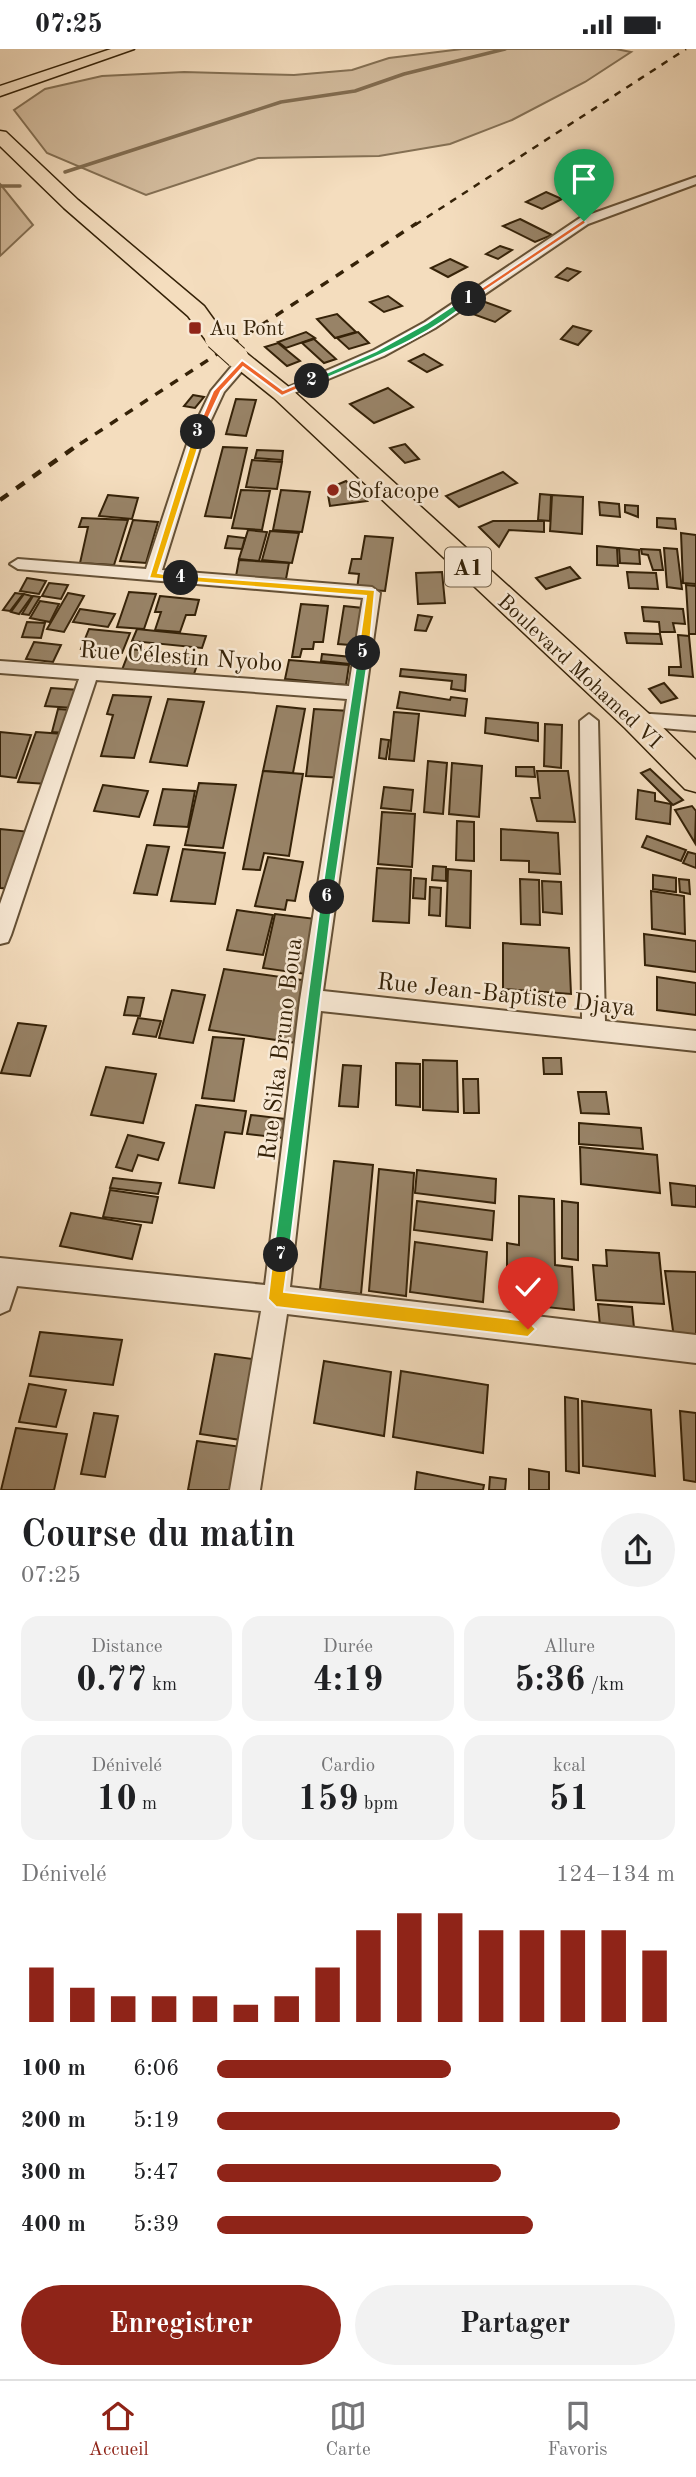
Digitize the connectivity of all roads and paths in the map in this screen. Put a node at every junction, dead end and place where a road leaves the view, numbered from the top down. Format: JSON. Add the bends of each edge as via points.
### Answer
{"nodes":[{"id":1,"x":98,"y":49,"type":"edge"},
{"id":2,"x":126,"y":49,"type":"edge"},
{"id":3,"x":0,"y":81,"type":"edge"},
{"id":4,"x":0,"y":91,"type":"edge"},
{"id":5,"x":0,"y":137,"type":"edge"},
{"id":6,"x":696,"y":180,"type":"edge"},
{"id":7,"x":239,"y":360,"type":"junction"},
{"id":8,"x":282,"y":393,"type":"junction"},
{"id":9,"x":18,"y":564,"type":"dead end"},
{"id":10,"x":152,"y":575,"type":"junction"},
{"id":11,"x":0,"y":667,"type":"edge"},
{"id":12,"x":89,"y":674,"type":"junction"},
{"id":13,"x":358,"y":693,"type":"junction"},
{"id":14,"x":636,"y":720,"type":"junction"},
{"id":15,"x":589,"y":721,"type":"dead end"},
{"id":16,"x":696,"y":724,"type":"edge"},
{"id":17,"x":696,"y":780,"type":"edge"},
{"id":18,"x":0,"y":935,"type":"edge"},
{"id":19,"x":312,"y":1000,"type":"junction"},
{"id":20,"x":593,"y":1030,"type":"junction"},
{"id":21,"x":696,"y":1041,"type":"edge"},
{"id":22,"x":4,"y":1271,"type":"edge"},
{"id":23,"x":276,"y":1299,"type":"junction"},
{"id":24,"x":0,"y":1301,"type":"edge"},
{"id":25,"x":696,"y":1349,"type":"edge"},
{"id":26,"x":245,"y":1490,"type":"edge"}],
"edges":[{"from":1,"to":3,"type":"main road"},
{"from":2,"to":4,"type":"main road"},
{"from":5,"to":7,"type":"main road","name":"Boulevard Mohamed VI","number":"A1","bridge":true,"via":[[196,311]]},
{"from":6,"to":8,"type":"street","via":[[584,221],[430,325],[379,353]]},
{"from":7,"to":8,"type":"main road","name":"Boulevard Mohamed VI","number":"A1"},
{"from":7,"to":10,"type":"street","via":[[197,435]]},
{"from":8,"to":14,"type":"main road","name":"Boulevard Mohamed VI","number":"A1"},
{"from":9,"to":10,"type":"street","name":"Rue Sika Bruno Boua"},
{"from":10,"to":13,"type":"street","name":"Rue Sika Bruno Boua","via":[[372,593]]},
{"from":11,"to":12,"type":"street","name":"Rue Célestin Nyobo"},
{"from":12,"to":13,"type":"street","name":"Rue Célestin Nyobo"},
{"from":12,"to":18,"type":"street"},
{"from":13,"to":19,"type":"street","name":"Rue Sika Bruno Boua"},
{"from":14,"to":16,"type":"street"},
{"from":14,"to":17,"type":"main road","name":"Boulevard Mohamed VI","number":"A1"},
{"from":15,"to":20,"type":"street"},
{"from":19,"to":20,"type":"street","name":"Rue Jean-Baptiste Djaya"},
{"from":19,"to":23,"type":"street","name":"Rue Sika Bruno Boua"},
{"from":20,"to":21,"type":"street","name":"Rue Jean-Baptiste Djaya"},
{"from":22,"to":23,"type":"street"},
{"from":22,"to":24,"type":"street"},
{"from":23,"to":25,"type":"street"},
{"from":23,"to":26,"type":"street","name":"Rue Sika Bruno Boua"}]}
